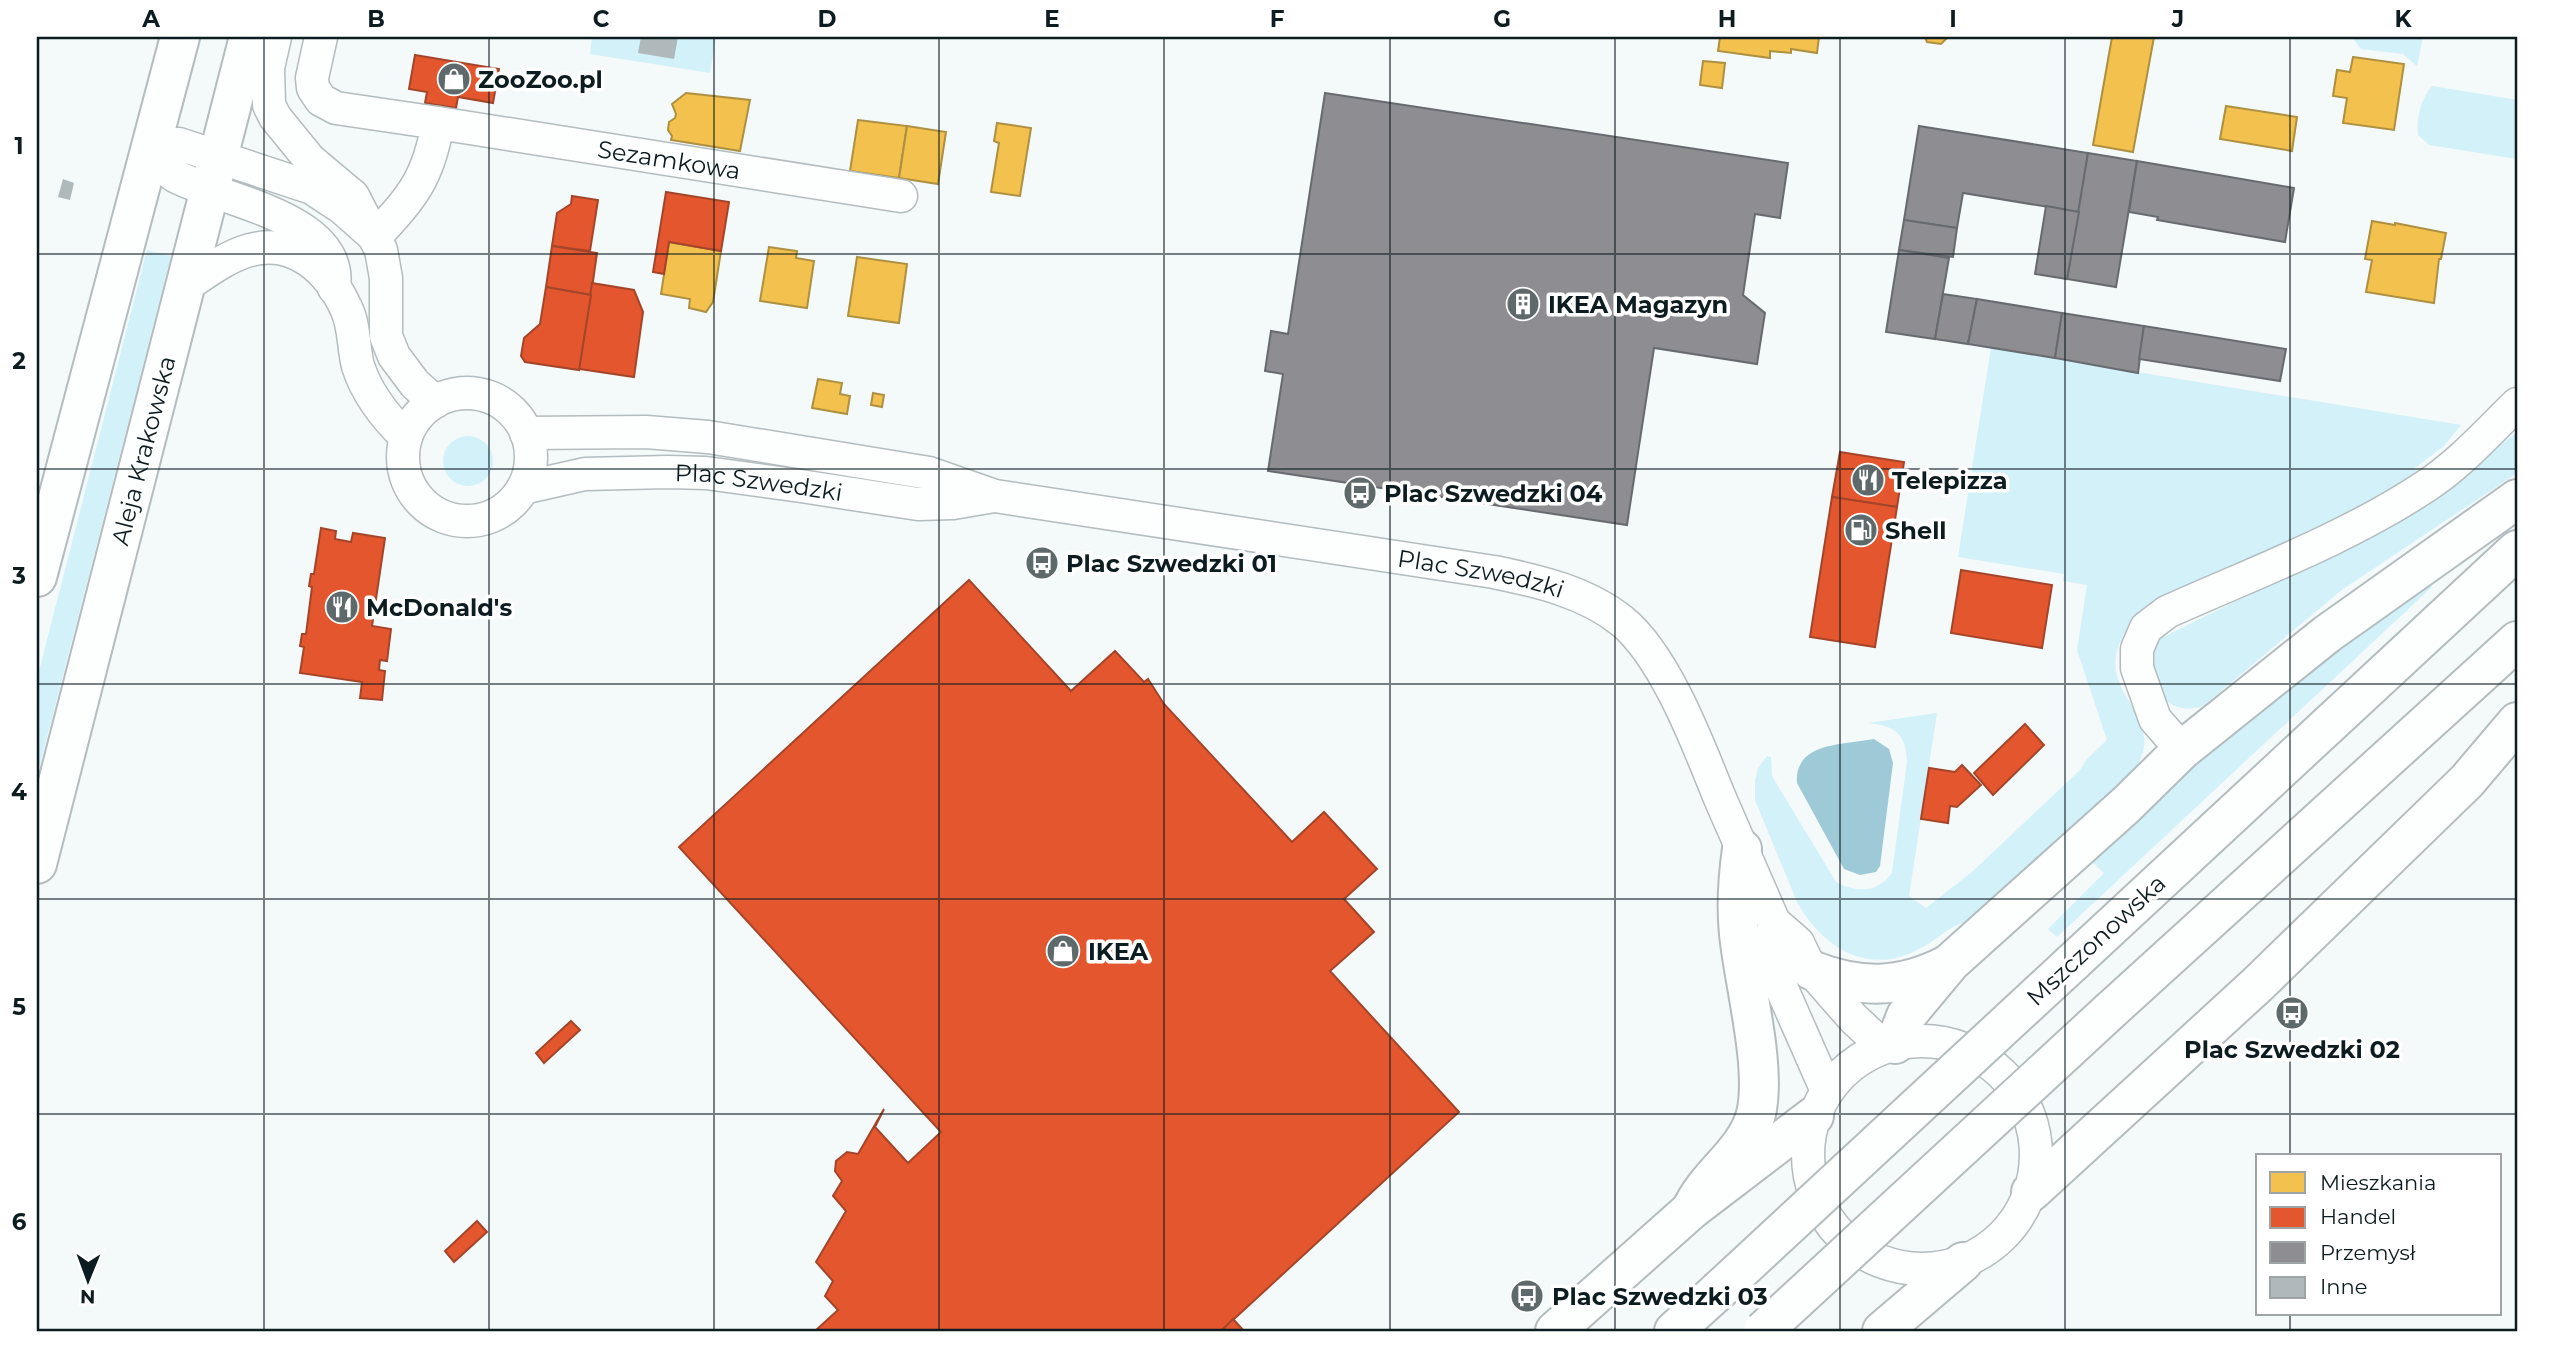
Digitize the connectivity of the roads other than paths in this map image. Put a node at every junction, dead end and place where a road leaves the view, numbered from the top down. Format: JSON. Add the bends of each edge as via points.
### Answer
{"nodes":[{"id":1,"x":180,"y":37,"type":"edge"},
{"id":2,"x":248,"y":37,"type":"edge"},
{"id":3,"x":275,"y":37,"type":"edge"},
{"id":4,"x":321,"y":37,"type":"edge"},
{"id":5,"x":438,"y":123,"type":"junction"},
{"id":6,"x":153,"y":147,"type":"junction"},
{"id":7,"x":214,"y":173,"type":"junction"},
{"id":8,"x":901,"y":196,"type":"dead end"},
{"id":9,"x":375,"y":237,"type":"junction"},
{"id":10,"x":184,"y":288,"type":"junction"},
{"id":11,"x":334,"y":288,"type":"junction"},
{"id":12,"x":435,"y":402,"type":"junction"},
{"id":13,"x":2517,"y":404,"type":"edge"},
{"id":14,"x":526,"y":433,"type":"junction"},
{"id":15,"x":406,"y":437,"type":"junction"},
{"id":16,"x":523,"y":488,"type":"junction"},
{"id":17,"x":995,"y":496,"type":"junction"},
{"id":18,"x":2517,"y":499,"type":"edge"},
{"id":19,"x":2517,"y":550,"type":"edge"},
{"id":20,"x":37,"y":577,"type":"edge"},
{"id":21,"x":2517,"y":641,"type":"edge"},
{"id":22,"x":2517,"y":722,"type":"edge"},
{"id":23,"x":2182,"y":750,"type":"junction"},
{"id":24,"x":1742,"y":849,"type":"junction"},
{"id":25,"x":37,"y":864,"type":"edge"},
{"id":26,"x":1774,"y":922,"type":"junction"},
{"id":27,"x":1951,"y":962,"type":"junction"},
{"id":28,"x":1811,"y":970,"type":"junction"},
{"id":29,"x":1890,"y":1046,"type":"junction"},
{"id":30,"x":1821,"y":1103,"type":"junction"},
{"id":31,"x":2031,"y":1192,"type":"junction"},
{"id":32,"x":1691,"y":1210,"type":"junction"},
{"id":33,"x":1963,"y":1262,"type":"junction"},
{"id":34,"x":1555,"y":1331,"type":"edge"},
{"id":35,"x":1674,"y":1331,"type":"edge"},
{"id":36,"x":1763,"y":1331,"type":"edge"},
{"id":37,"x":1882,"y":1331,"type":"edge"}],
"edges":[{"from":1,"to":6,"type":"main road"},
{"from":2,"to":7,"type":"main road","name":"Aleja Krakowska"},
{"from":3,"to":9,"type":"street","via":[[268,68],[269,105],[275,117],[310,160],[353,196]]},
{"from":4,"to":5,"type":"street","via":[[312,78],[321,100],[336,108]]},
{"from":5,"to":8,"type":"street","name":"Sezamkowa"},
{"from":5,"to":9,"type":"street","via":[[425,174]]},
{"from":6,"to":7,"type":"street","via":[[173,175]]},
{"from":6,"to":20,"type":"main road"},
{"from":7,"to":9,"type":"street","via":[[312,188]]},
{"from":7,"to":10,"type":"main road","name":"Aleja Krakowska"},
{"from":7,"to":11,"type":"street","via":[[296,224],[322,247],[336,277]]},
{"from":9,"to":12,"type":"street","via":[[384,264],[386,336],[403,370]]},
{"from":10,"to":11,"type":"street","via":[[229,259],[264,248],[290,250],[311,260]]},
{"from":10,"to":25,"type":"main road","name":"Aleja Krakowska"},
{"from":11,"to":15,"type":"street","via":[[346,307],[366,386]]},
{"from":12,"to":14,"type":"street","via":[[456,394],[478,394],[498,401],[515,415]]},
{"from":12,"to":15,"type":"street","via":[[413,423]]},
{"from":13,"to":23,"type":"street","via":[[2428,485],[2334,537],[2168,612],[2146,628],[2137,649],[2137,668],[2155,719]]},
{"from":14,"to":16,"type":"street","via":[[531,461]]},
{"from":14,"to":17,"type":"street","name":"Plac Szwedzki","via":[[646,432],[708,438],[929,473]]},
{"from":15,"to":16,"type":"street","via":[[407,480],[424,505],[437,514],[476,521],[511,504]]},
{"from":16,"to":17,"type":"street","name":"Plac Szwedzki","via":[[585,474],[668,472],[706,473],[918,504]]},
{"from":17,"to":24,"type":"street","name":"Plac Szwedzki","via":[[1494,572],[1545,584],[1599,606],[1637,634],[1652,655],[1691,729]]},
{"from":18,"to":23,"type":"main road","via":[[2327,634]]},
{"from":19,"to":35,"type":"main road","name":"Mszczonowska","bridge":true},
{"from":21,"to":36,"type":"main road","bridge":true},
{"from":22,"to":31,"type":"main road","via":[[2467,781],[2258,984]]},
{"from":23,"to":27,"type":"main road"},
{"from":24,"to":26,"type":"street","name":"Plac Szwedzki"},
{"from":24,"to":32,"type":"main road","via":[[1738,932],[1758,1099],[1751,1129]]},
{"from":26,"to":28,"type":"street","via":[[1798,943]]},
{"from":26,"to":30,"type":"street","via":[[1771,945],[1782,989]]},
{"from":27,"to":28,"type":"main road","via":[[1892,984],[1843,980]]},
{"from":27,"to":29,"type":"main road","via":[[1906,1016]]},
{"from":28,"to":29,"type":"street","via":[[1853,1018]]},
{"from":29,"to":30,"type":"street","via":[[1847,1069]]},
{"from":29,"to":31,"type":"street","via":[[1930,1042],[1964,1049],[2006,1079],[2032,1123],[2036,1158]]},
{"from":30,"to":32,"type":"main road"},
{"from":30,"to":33,"type":"street","via":[[1808,1153],[1812,1189],[1829,1223],[1856,1249],[1889,1265],[1926,1269]]},
{"from":31,"to":33,"type":"street","via":[[2005,1234]]},
{"from":32,"to":34,"type":"main road"},
{"from":33,"to":37,"type":"main road"}]}
